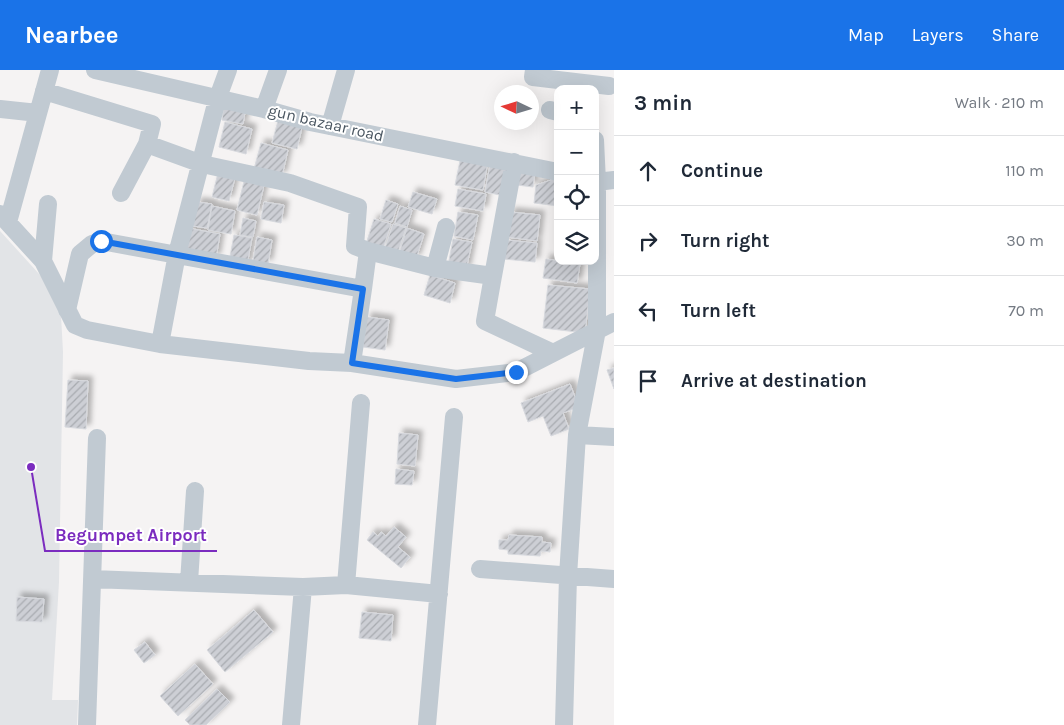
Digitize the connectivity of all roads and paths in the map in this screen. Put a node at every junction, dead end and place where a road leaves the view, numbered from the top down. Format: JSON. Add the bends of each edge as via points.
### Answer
{"nodes":[{"id":1,"x":50,"y":70,"type":"edge"},
{"id":2,"x":95,"y":70,"type":"edge"},
{"id":3,"x":228,"y":70,"type":"edge"},
{"id":4,"x":278,"y":70,"type":"edge"},
{"id":5,"x":346,"y":70,"type":"edge"},
{"id":6,"x":534,"y":70,"type":"edge"},
{"id":7,"x":609,"y":86,"type":"dead end"},
{"id":8,"x":44,"y":91,"type":"junction"},
{"id":9,"x":217,"y":100,"type":"junction"},
{"id":10,"x":0,"y":109,"type":"edge"},
{"id":11,"x":264,"y":109,"type":"junction"},
{"id":12,"x":38,"y":113,"type":"junction"},
{"id":13,"x":330,"y":126,"type":"junction"},
{"id":14,"x":147,"y":144,"type":"junction"},
{"id":15,"x":514,"y":162,"type":"junction"},
{"id":16,"x":599,"y":163,"type":"edge"},
{"id":17,"x":202,"y":164,"type":"junction"},
{"id":18,"x":554,"y":171,"type":"edge"},
{"id":19,"x":602,"y":181,"type":"edge"},
{"id":20,"x":121,"y":193,"type":"dead end"},
{"id":21,"x":48,"y":204,"type":"dead end"},
{"id":22,"x":4,"y":218,"type":"edge"},
{"id":23,"x":446,"y":228,"type":"dead end"},
{"id":24,"x":368,"y":251,"type":"junction"},
{"id":25,"x":177,"y":254,"type":"junction"},
{"id":26,"x":43,"y":261,"type":"junction"},
{"id":27,"x":435,"y":268,"type":"junction"},
{"id":28,"x":493,"y":276,"type":"junction"},
{"id":29,"x":363,"y":289,"type":"junction"},
{"id":30,"x":67,"y":310,"type":"junction"},
{"id":31,"x":614,"y":322,"type":"edge"},
{"id":32,"x":597,"y":330,"type":"junction"},
{"id":33,"x":160,"y":344,"type":"junction"},
{"id":34,"x":553,"y":353,"type":"junction"},
{"id":35,"x":352,"y":363,"type":"junction"},
{"id":36,"x":361,"y":403,"type":"dead end"},
{"id":37,"x":454,"y":417,"type":"dead end"},
{"id":38,"x":578,"y":435,"type":"junction"},
{"id":39,"x":614,"y":437,"type":"edge"},
{"id":40,"x":96,"y":438,"type":"dead end"},
{"id":41,"x":195,"y":491,"type":"dead end"},
{"id":42,"x":480,"y":569,"type":"dead end"},
{"id":43,"x":568,"y":576,"type":"junction"},
{"id":44,"x":92,"y":579,"type":"junction"},
{"id":45,"x":614,"y":579,"type":"edge"},
{"id":46,"x":189,"y":582,"type":"junction"},
{"id":47,"x":346,"y":584,"type":"junction"},
{"id":48,"x":303,"y":587,"type":"junction"},
{"id":49,"x":439,"y":594,"type":"junction"},
{"id":50,"x":86,"y":725,"type":"edge"},
{"id":51,"x":291,"y":725,"type":"edge"},
{"id":52,"x":427,"y":725,"type":"edge"},
{"id":53,"x":564,"y":725,"type":"edge"}],
"edges":[{"from":1,"to":8,"type":"street"},
{"from":2,"to":9,"type":"street","name":"gun bazaar road"},
{"from":3,"to":9,"type":"street"},
{"from":4,"to":11,"type":"street"},
{"from":5,"to":13,"type":"street"},
{"from":6,"to":7,"type":"street","via":[[533,77]]},
{"from":8,"to":12,"type":"street"},
{"from":8,"to":14,"type":"street","via":[[152,124]]},
{"from":9,"to":11,"type":"street","name":"gun bazaar road"},
{"from":9,"to":17,"type":"street"},
{"from":10,"to":12,"type":"street"},
{"from":11,"to":13,"type":"street","name":"gun bazaar road"},
{"from":12,"to":22,"type":"street"},
{"from":13,"to":15,"type":"street","name":"gun bazaar road"},
{"from":14,"to":17,"type":"street"},
{"from":14,"to":20,"type":"street"},
{"from":15,"to":18,"type":"street","name":"gun bazaar road"},
{"from":15,"to":28,"type":"street"},
{"from":16,"to":19,"type":"street"},
{"from":17,"to":24,"type":"street","via":[[290,183],[358,208],[355,246]]},
{"from":17,"to":25,"type":"street"},
{"from":19,"to":32,"type":"street"},
{"from":21,"to":26,"type":"street"},
{"from":22,"to":26,"type":"street"},
{"from":23,"to":27,"type":"street"},
{"from":24,"to":27,"type":"street"},
{"from":24,"to":29,"type":"street"},
{"from":25,"to":29,"type":"street"},
{"from":25,"to":30,"type":"street","via":[[101,241],[92,244],[80,254]]},
{"from":25,"to":33,"type":"street"},
{"from":26,"to":30,"type":"street"},
{"from":27,"to":28,"type":"street"},
{"from":28,"to":34,"type":"street","via":[[484,321]]},
{"from":29,"to":35,"type":"street"},
{"from":30,"to":33,"type":"street","via":[[75,325],[87,330]]},
{"from":31,"to":32,"type":"street"},
{"from":32,"to":34,"type":"street"},
{"from":32,"to":38,"type":"street"},
{"from":33,"to":35,"type":"street"},
{"from":34,"to":35,"type":"street","via":[[516,372],[456,379]]},
{"from":36,"to":47,"type":"street"},
{"from":37,"to":49,"type":"street"},
{"from":38,"to":39,"type":"street"},
{"from":38,"to":43,"type":"street"},
{"from":40,"to":44,"type":"street"},
{"from":41,"to":46,"type":"street"},
{"from":42,"to":43,"type":"street"},
{"from":43,"to":45,"type":"street"},
{"from":43,"to":53,"type":"street"},
{"from":44,"to":46,"type":"street"},
{"from":44,"to":50,"type":"street"},
{"from":46,"to":48,"type":"street"},
{"from":47,"to":48,"type":"street"},
{"from":47,"to":49,"type":"street"},
{"from":48,"to":51,"type":"street"},
{"from":49,"to":52,"type":"street"}]}
